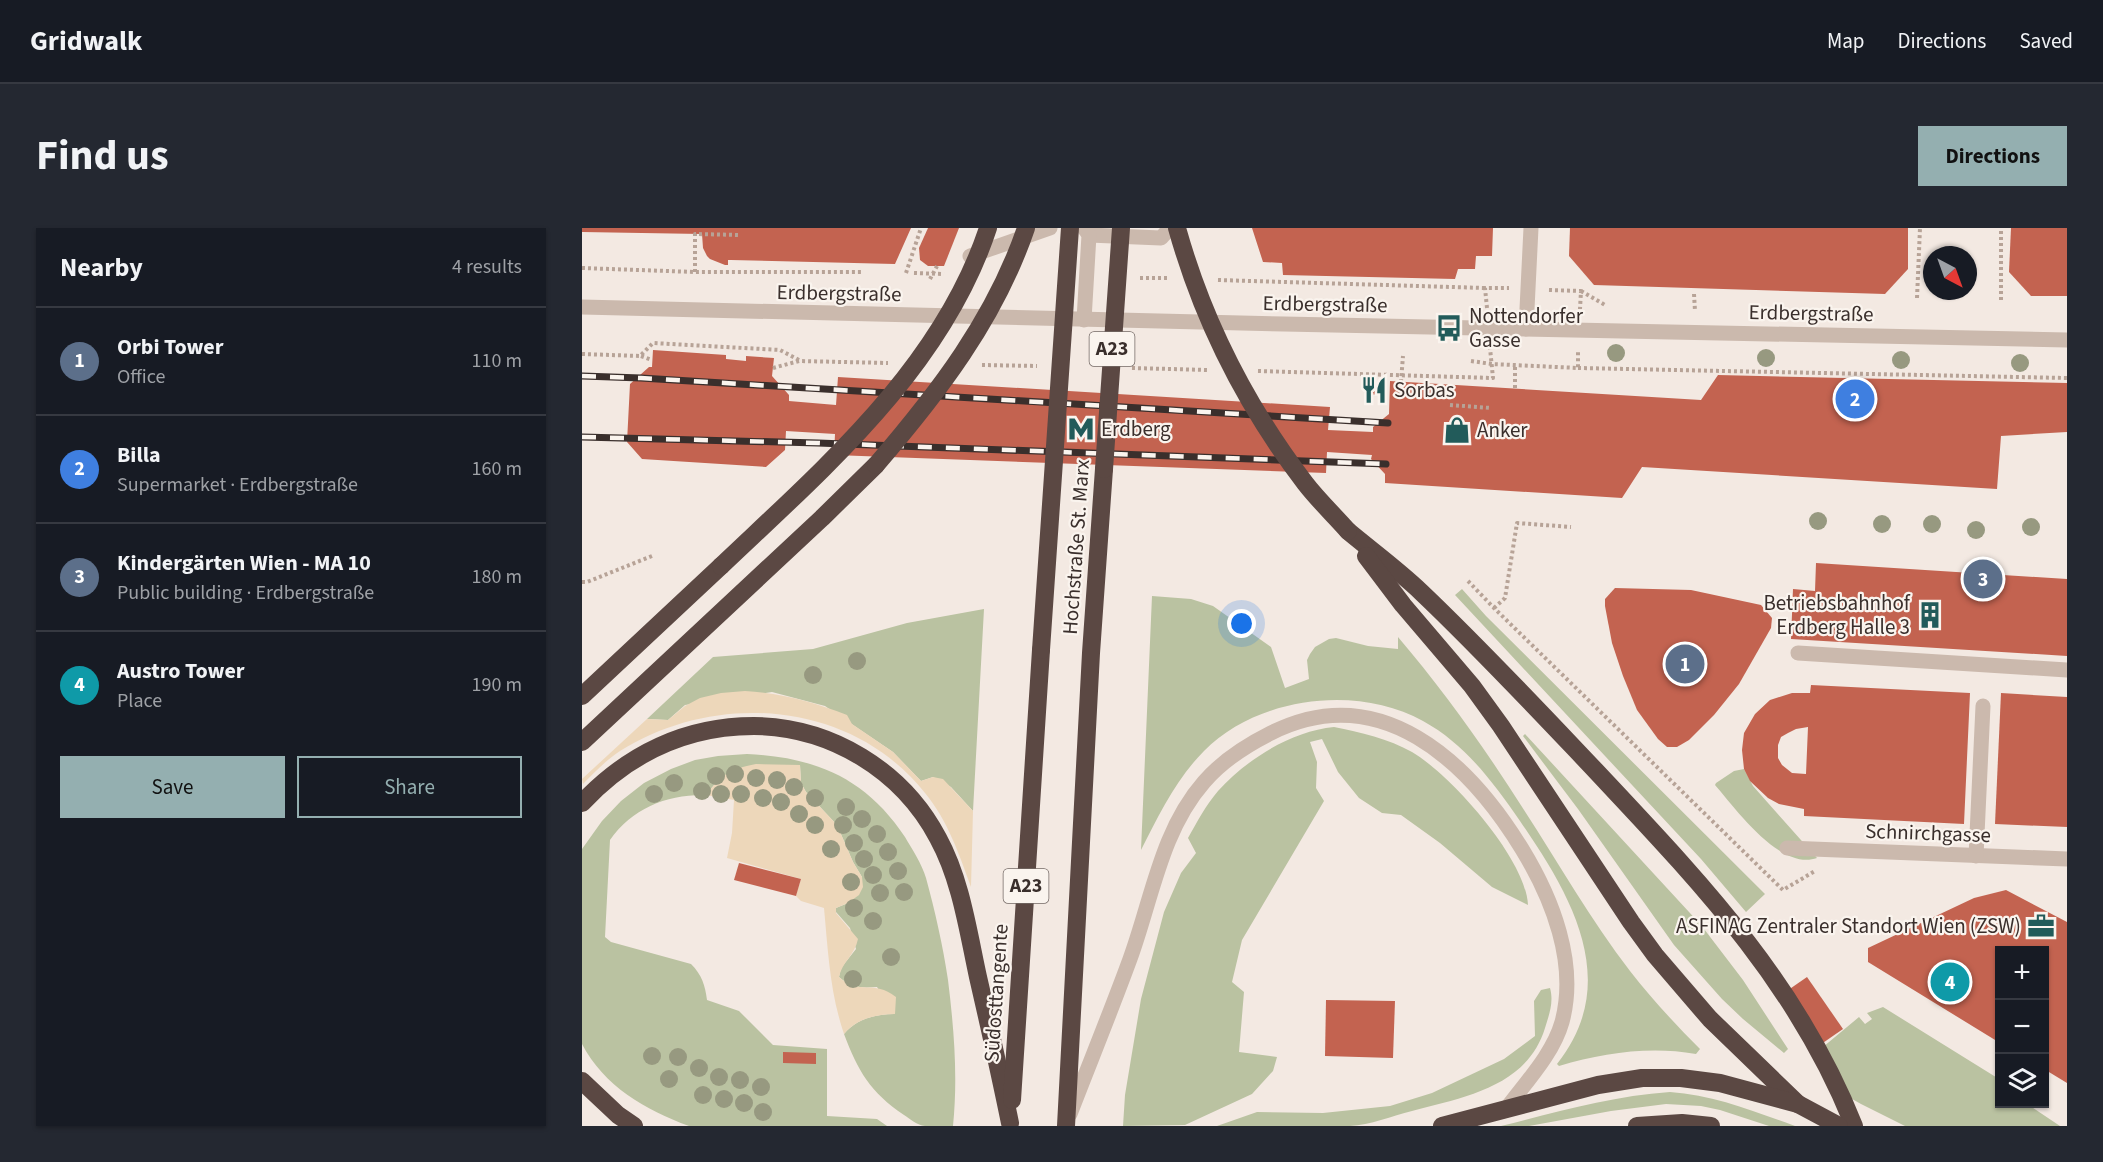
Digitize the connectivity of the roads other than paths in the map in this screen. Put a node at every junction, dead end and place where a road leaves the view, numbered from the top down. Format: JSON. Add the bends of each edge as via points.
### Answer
{"nodes":[{"id":1,"x":988,"y":228,"type":"edge"},
{"id":2,"x":1001,"y":228,"type":"edge"},
{"id":3,"x":1026,"y":228,"type":"edge"},
{"id":4,"x":1050,"y":228,"type":"edge"},
{"id":5,"x":1070,"y":228,"type":"edge"},
{"id":6,"x":1121,"y":228,"type":"edge"},
{"id":7,"x":1170,"y":228,"type":"edge"},
{"id":8,"x":1177,"y":228,"type":"edge"},
{"id":9,"x":1531,"y":228,"type":"edge"},
{"id":10,"x":1087,"y":232,"type":"edge"},
{"id":11,"x":974,"y":240,"type":"dead end"},
{"id":12,"x":967,"y":257,"type":"dead end"},
{"id":13,"x":582,"y":307,"type":"edge"},
{"id":14,"x":1084,"y":320,"type":"junction"},
{"id":15,"x":1526,"y":329,"type":"junction"},
{"id":16,"x":2067,"y":340,"type":"edge"},
{"id":17,"x":1348,"y":531,"type":"junction"},
{"id":18,"x":1041,"y":650,"type":"joint"},
{"id":19,"x":1798,"y":653,"type":"dead end"},
{"id":20,"x":2067,"y":670,"type":"edge"},
{"id":21,"x":582,"y":696,"type":"edge"},
{"id":22,"x":1983,"y":706,"type":"dead end"},
{"id":23,"x":582,"y":742,"type":"edge"},
{"id":24,"x":582,"y":803,"type":"edge"},
{"id":25,"x":1788,"y":848,"type":"dead end"},
{"id":26,"x":1976,"y":856,"type":"junction"},
{"id":27,"x":2067,"y":859,"type":"edge"},
{"id":28,"x":582,"y":1081,"type":"edge"},
{"id":29,"x":1798,"y":1104,"type":"junction"},
{"id":30,"x":1506,"y":1109,"type":"junction"},
{"id":31,"x":1010,"y":1124,"type":"edge"},
{"id":32,"x":1066,"y":1125,"type":"edge"},
{"id":33,"x":634,"y":1126,"type":"edge"},
{"id":34,"x":1442,"y":1126,"type":"edge"},
{"id":35,"x":1637,"y":1126,"type":"edge"},
{"id":36,"x":1712,"y":1126,"type":"edge"},
{"id":37,"x":1839,"y":1126,"type":"edge"},
{"id":38,"x":1854,"y":1126,"type":"edge"}],
"edges":[{"from":1,"to":21,"type":"highway","bridge":true,"via":[[980,253],[939,328],[872,417],[829,463]]},
{"from":2,"to":11,"type":"street"},
{"from":3,"to":23,"type":"highway","bridge":true,"via":[[1014,262],[978,330],[942,385],[876,465]]},
{"from":4,"to":12,"type":"street"},
{"from":5,"to":18,"type":"highway","name":"Hochstraße St. Marx","number":"A23","bridge":true},
{"from":6,"to":32,"type":"highway","name":"Hochstraße St. Marx","number":"A23","bridge":true,"via":[[1091,653]]},
{"from":7,"to":10,"type":"street","via":[[1161,238]]},
{"from":8,"to":17,"type":"highway","bridge":true,"via":[[1200,298],[1240,385],[1307,486]]},
{"from":9,"to":15,"type":"street"},
{"from":10,"to":14,"type":"street"},
{"from":13,"to":14,"type":"street","name":"Erdbergstraße"},
{"from":14,"to":15,"type":"street","name":"Erdbergstraße"},
{"from":15,"to":16,"type":"street","name":"Erdbergstraße"},
{"from":17,"to":29,"type":"highway","via":[[1501,726],[1655,956],[1710,1019]]},
{"from":17,"to":38,"type":"highway","via":[[1419,590],[1486,655],[1728,916],[1802,1019]]},
{"from":18,"to":31,"type":"highway","name":"Südosttangente","number":"A23"},
{"from":19,"to":20,"type":"street"},
{"from":22,"to":26,"type":"street"},
{"from":24,"to":31,"type":"highway","via":[[619,769],[646,752],[672,740],[737,726],[766,726],[815,735],[843,745],[888,775],[924,816],[949,864],[966,921]]},
{"from":25,"to":26,"type":"street","name":"Schnirchgasse"},
{"from":26,"to":27,"type":"street","name":"Schnirchgasse"},
{"from":28,"to":33,"type":"highway"},
{"from":29,"to":30,"type":"highway","via":[[1720,1083],[1642,1078]]},
{"from":29,"to":37,"type":"highway"},
{"from":30,"to":32,"type":"street","via":[[1551,1048],[1562,1023],[1567,973],[1546,895],[1512,833],[1459,768],[1436,747],[1412,733],[1351,715],[1324,716],[1282,728],[1231,758],[1204,781],[1161,860],[1131,956]]},
{"from":30,"to":34,"type":"highway"},
{"from":35,"to":36,"type":"highway"}]}
